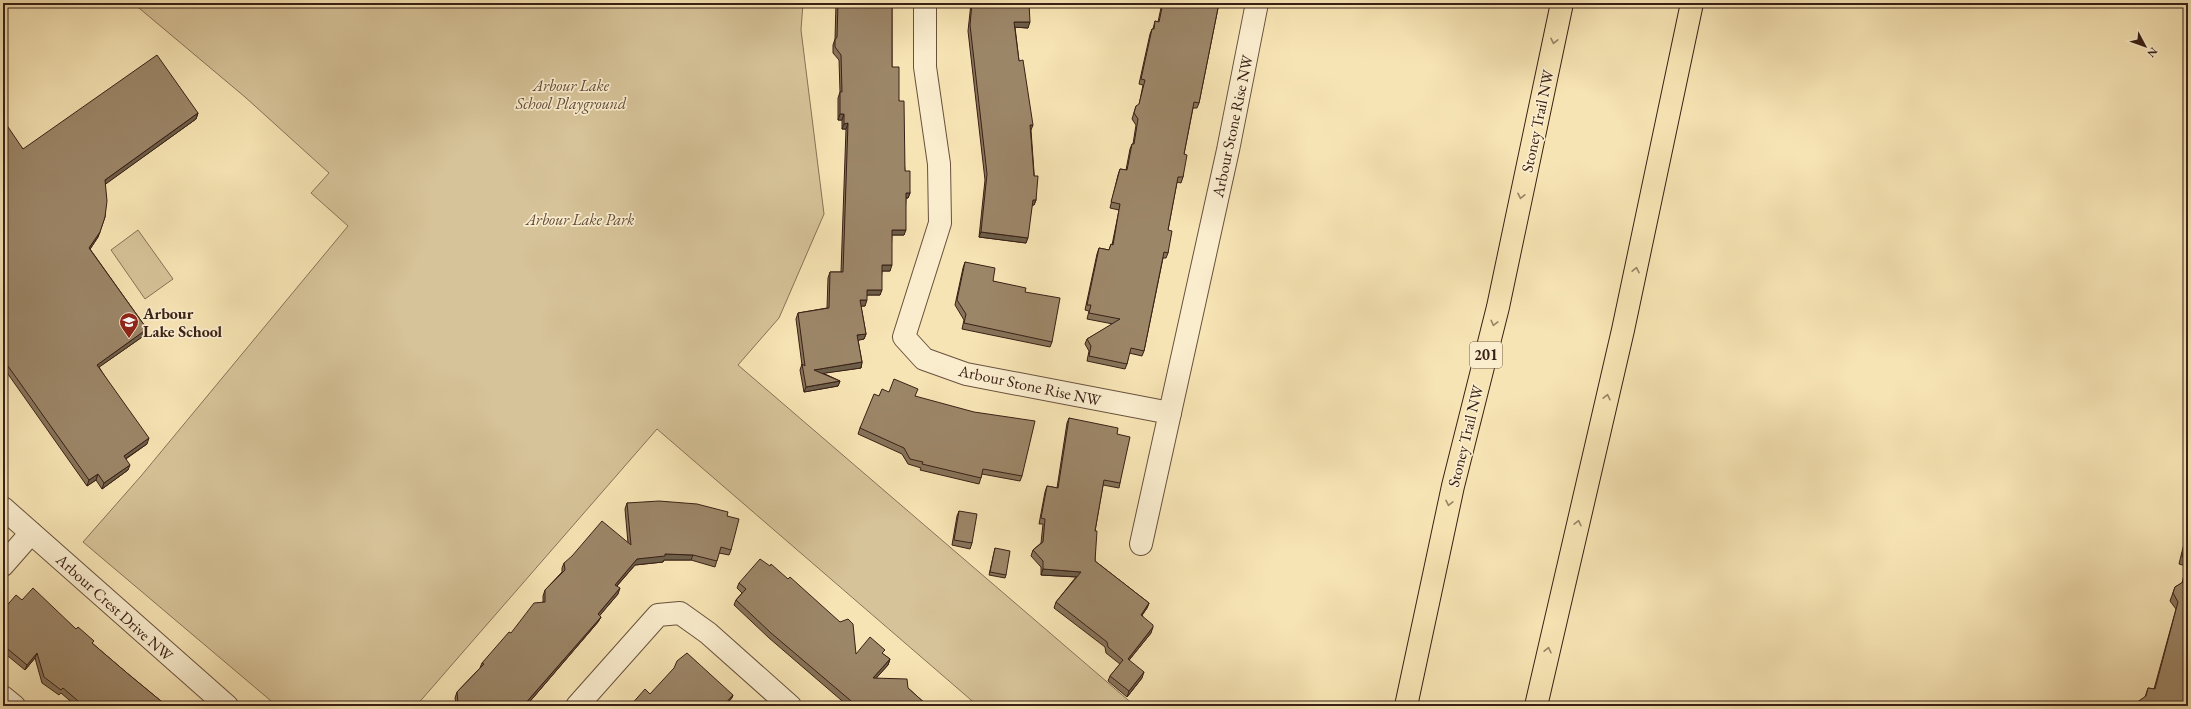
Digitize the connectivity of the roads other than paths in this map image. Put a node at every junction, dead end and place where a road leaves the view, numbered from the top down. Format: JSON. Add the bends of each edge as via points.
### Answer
{"nodes":[{"id":1,"x":925,"y":3,"type":"edge"},
{"id":2,"x":1257,"y":3,"type":"edge"},
{"id":3,"x":1562,"y":3,"type":"edge"},
{"id":4,"x":1692,"y":3,"type":"edge"},
{"id":5,"x":1170,"y":413,"type":"junction"},
{"id":6,"x":3,"y":508,"type":"edge"},
{"id":7,"x":31,"y":533,"type":"junction"},
{"id":8,"x":1141,"y":544,"type":"dead end"},
{"id":9,"x":3,"y":565,"type":"edge"},
{"id":10,"x":3,"y":697,"type":"edge"},
{"id":11,"x":14,"y":706,"type":"edge"},
{"id":12,"x":227,"y":706,"type":"edge"},
{"id":13,"x":577,"y":706,"type":"edge"},
{"id":14,"x":790,"y":706,"type":"edge"},
{"id":15,"x":1406,"y":706,"type":"edge"},
{"id":16,"x":1536,"y":706,"type":"edge"}],
"edges":[{"from":1,"to":5,"type":"street","name":"Arbour Stone Rise NW","via":[[925,68],[939,164],[940,223],[904,337],[924,359],[966,374]]},
{"from":2,"to":5,"type":"street","name":"Arbour Stone Rise NW","via":[[1228,150]]},
{"from":3,"to":15,"type":"highway","name":"Stoney Trail NW","number":"201","one_way":true,"via":[[1498,307],[1453,486]]},
{"from":16,"to":4,"type":"highway","one_way":true,"via":[[1623,330]]},
{"from":5,"to":8,"type":"street","name":"Arbour Stone Rise NW"},
{"from":6,"to":7,"type":"street","name":"Arbour Crest Drive NW"},
{"from":7,"to":9,"type":"street"},
{"from":7,"to":12,"type":"street","name":"Arbour Crest Drive NW"},
{"from":10,"to":11,"type":"street"},
{"from":13,"to":14,"type":"street","via":[[658,615],[680,613],[708,633]]}]}
